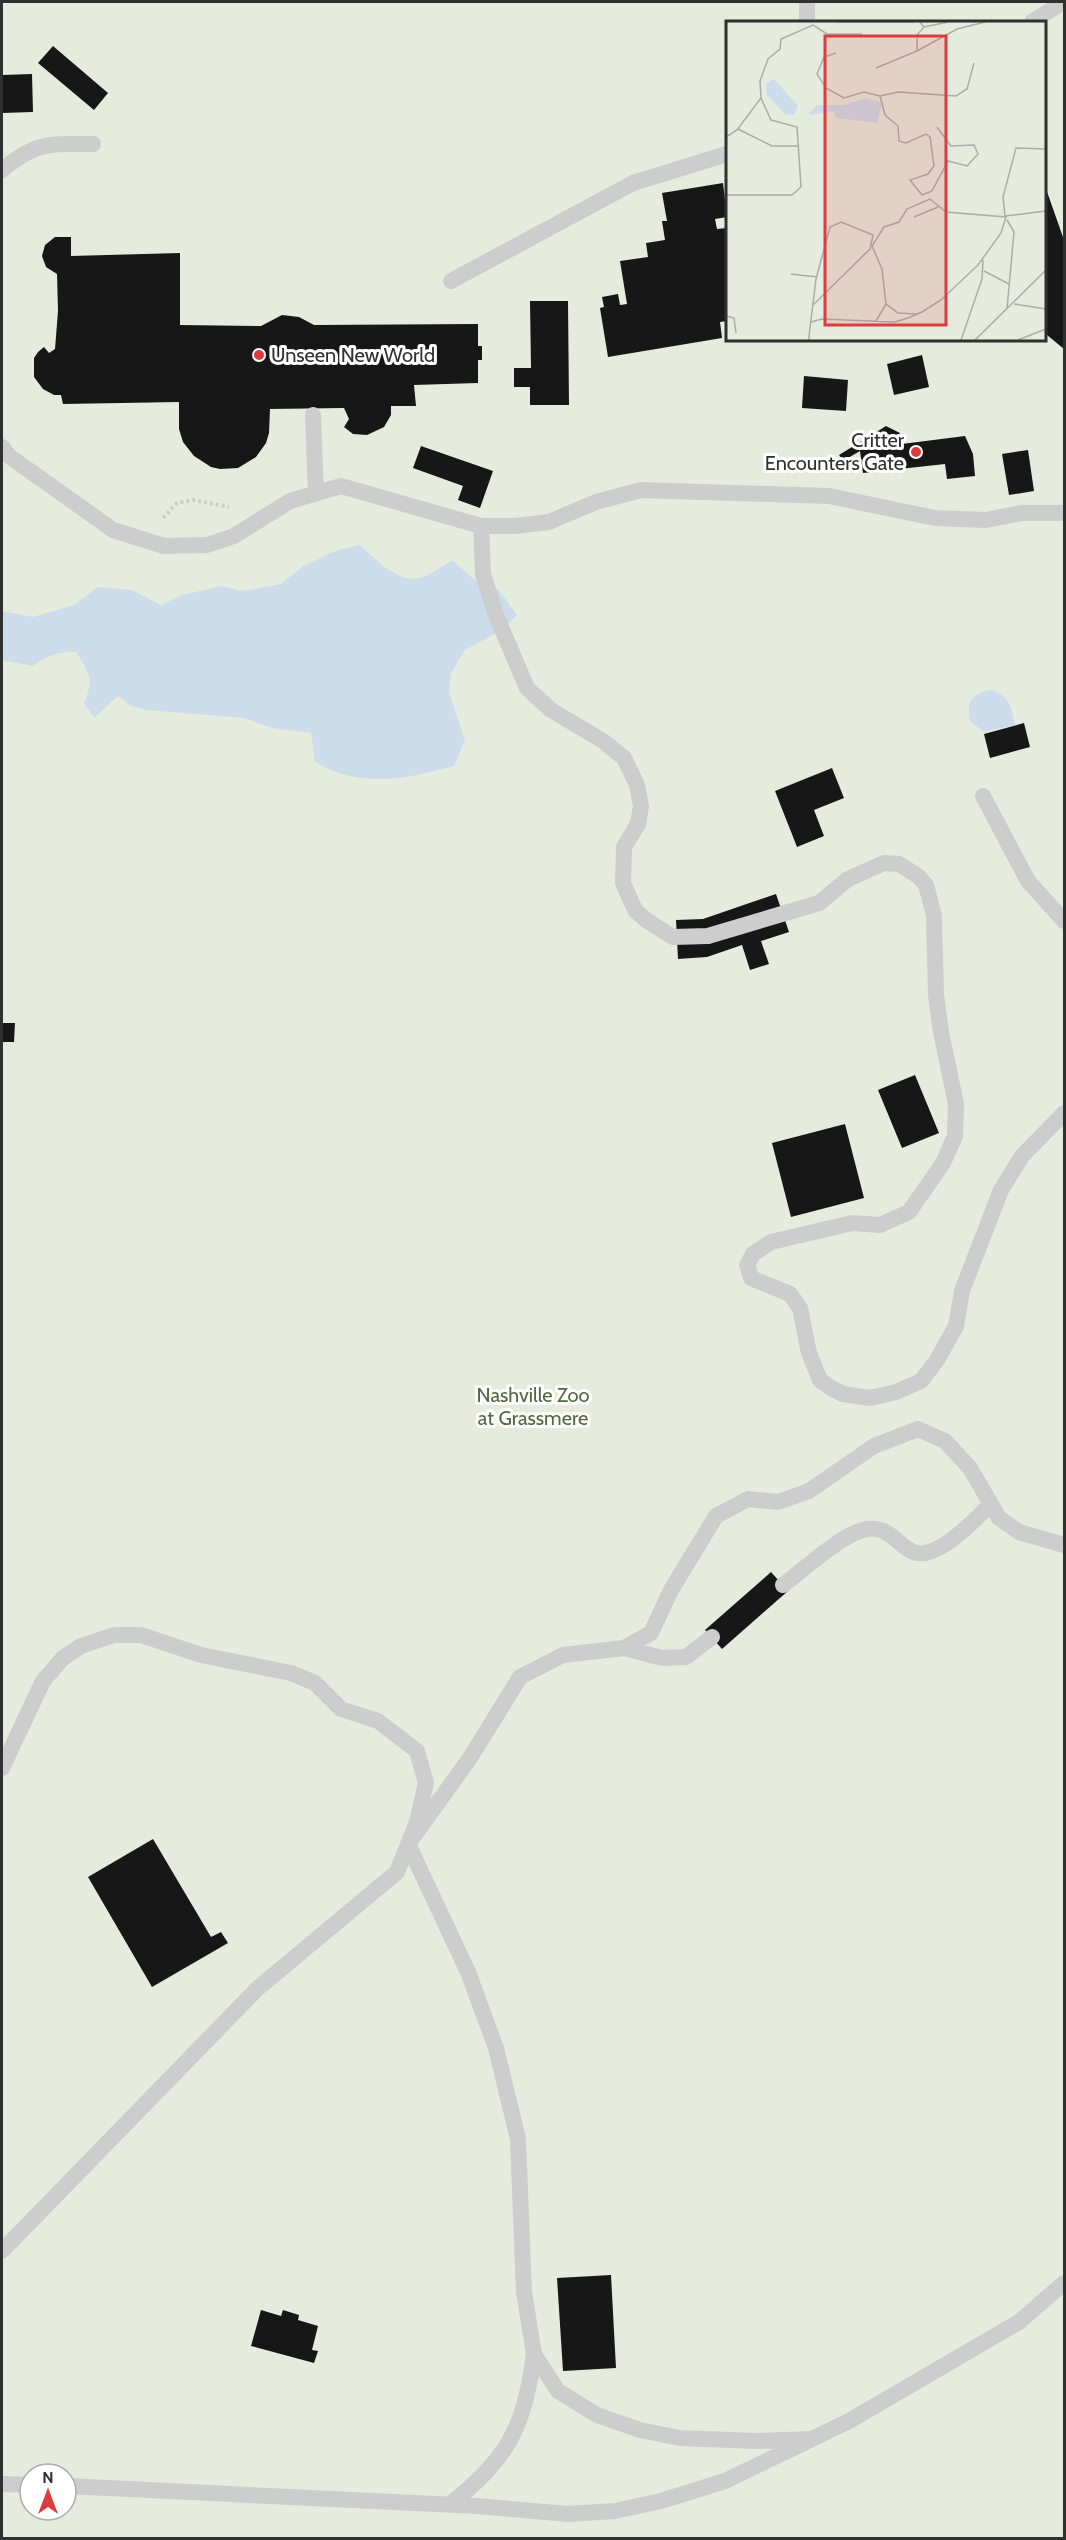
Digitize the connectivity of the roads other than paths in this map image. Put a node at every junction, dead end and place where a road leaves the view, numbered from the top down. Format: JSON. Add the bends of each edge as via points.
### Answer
{"nodes":[{"id":1,"x":807,"y":2,"type":"edge"},
{"id":2,"x":1063,"y":2,"type":"edge"},
{"id":3,"x":807,"y":21,"type":"edge"},
{"id":4,"x":1034,"y":21,"type":"edge"},
{"id":5,"x":93,"y":144,"type":"dead end"},
{"id":6,"x":726,"y":154,"type":"edge"},
{"id":7,"x":2,"y":170,"type":"edge"},
{"id":8,"x":451,"y":281,"type":"dead end"},
{"id":9,"x":313,"y":415,"type":"dead end"},
{"id":10,"x":2,"y":447,"type":"edge"},
{"id":11,"x":316,"y":494,"type":"junction"},
{"id":12,"x":1065,"y":513,"type":"edge"},
{"id":13,"x":481,"y":526,"type":"junction"},
{"id":14,"x":983,"y":796,"type":"dead end"},
{"id":15,"x":1065,"y":921,"type":"edge"},
{"id":16,"x":1065,"y":1113,"type":"edge"},
{"id":17,"x":990,"y":1505,"type":"junction"},
{"id":18,"x":1065,"y":1545,"type":"edge"},
{"id":19,"x":783,"y":1586,"type":"dead end"},
{"id":20,"x":712,"y":1637,"type":"dead end"},
{"id":21,"x":624,"y":1648,"type":"junction"},
{"id":22,"x":2,"y":1768,"type":"edge"},
{"id":23,"x":408,"y":1844,"type":"junction"},
{"id":24,"x":2,"y":2251,"type":"edge"},
{"id":25,"x":1065,"y":2283,"type":"edge"},
{"id":26,"x":534,"y":2354,"type":"junction"},
{"id":27,"x":811,"y":2439,"type":"junction"},
{"id":28,"x":2,"y":2484,"type":"edge"},
{"id":29,"x":18,"y":2485,"type":"edge"},
{"id":30,"x":78,"y":2487,"type":"edge"},
{"id":31,"x":449,"y":2505,"type":"junction"}],
"edges":[{"from":1,"to":3,"type":"lane"},
{"from":2,"to":4,"type":"lane"},
{"from":5,"to":7,"type":"lane","via":[[51,144],[23,152]]},
{"from":6,"to":8,"type":"lane","via":[[633,183]]},
{"from":9,"to":11,"type":"lane"},
{"from":10,"to":11,"type":"lane","via":[[9,456],[113,530],[164,546],[207,545],[234,536],[290,501]]},
{"from":11,"to":13,"type":"lane","via":[[341,486]]},
{"from":12,"to":13,"type":"lane","via":[[1021,513],[986,520],[935,518],[829,496],[641,490],[596,502],[549,522]]},
{"from":13,"to":16,"type":"lane","via":[[483,574],[526,688],[551,710],[624,758],[637,785],[641,806],[638,824],[624,847],[623,883],[635,910],[646,921],[673,937],[708,936],[819,903],[848,879],[884,863],[899,864],[926,885],[934,915],[936,995],[956,1104],[955,1136],[947,1154],[909,1212],[880,1225],[852,1223],[771,1242],[753,1254],[747,1265],[751,1278],[790,1293],[800,1308],[809,1353],[820,1380],[843,1394],[870,1398],[921,1381],[956,1326],[962,1291],[1001,1190],[1022,1156]]},
{"from":14,"to":15,"type":"lane","via":[[1028,881]]},
{"from":17,"to":18,"type":"lane","via":[[999,1518],[1019,1532]]},
{"from":17,"to":19,"type":"lane","via":[[945,1545],[927,1554],[912,1552],[882,1529],[866,1529],[843,1540]]},
{"from":17,"to":21,"type":"lane","via":[[970,1468],[945,1441],[918,1430],[874,1446],[808,1491],[778,1502],[748,1499],[716,1516],[671,1590],[651,1634]]},
{"from":20,"to":21,"type":"lane","via":[[686,1657],[662,1658]]},
{"from":21,"to":23,"type":"lane","via":[[563,1655],[520,1677],[470,1758]]},
{"from":22,"to":23,"type":"lane","via":[[43,1681],[63,1658],[81,1646],[114,1635],[141,1635],[201,1655],[291,1673],[315,1683],[341,1709],[378,1721],[417,1751],[426,1783]]},
{"from":23,"to":24,"type":"lane","via":[[397,1872],[258,1988]]},
{"from":23,"to":26,"type":"lane","via":[[468,1972],[496,2048],[518,2139],[524,2292]]},
{"from":25,"to":27,"type":"lane","via":[[1019,2322]]},
{"from":26,"to":27,"type":"lane","via":[[558,2391],[597,2415],[640,2430],[680,2438]]},
{"from":26,"to":31,"type":"lane","via":[[522,2417],[505,2452],[477,2483]]},
{"from":27,"to":31,"type":"lane","via":[[725,2481],[615,2511],[568,2514]]},
{"from":28,"to":29,"type":"lane"},
{"from":30,"to":31,"type":"lane"}]}
